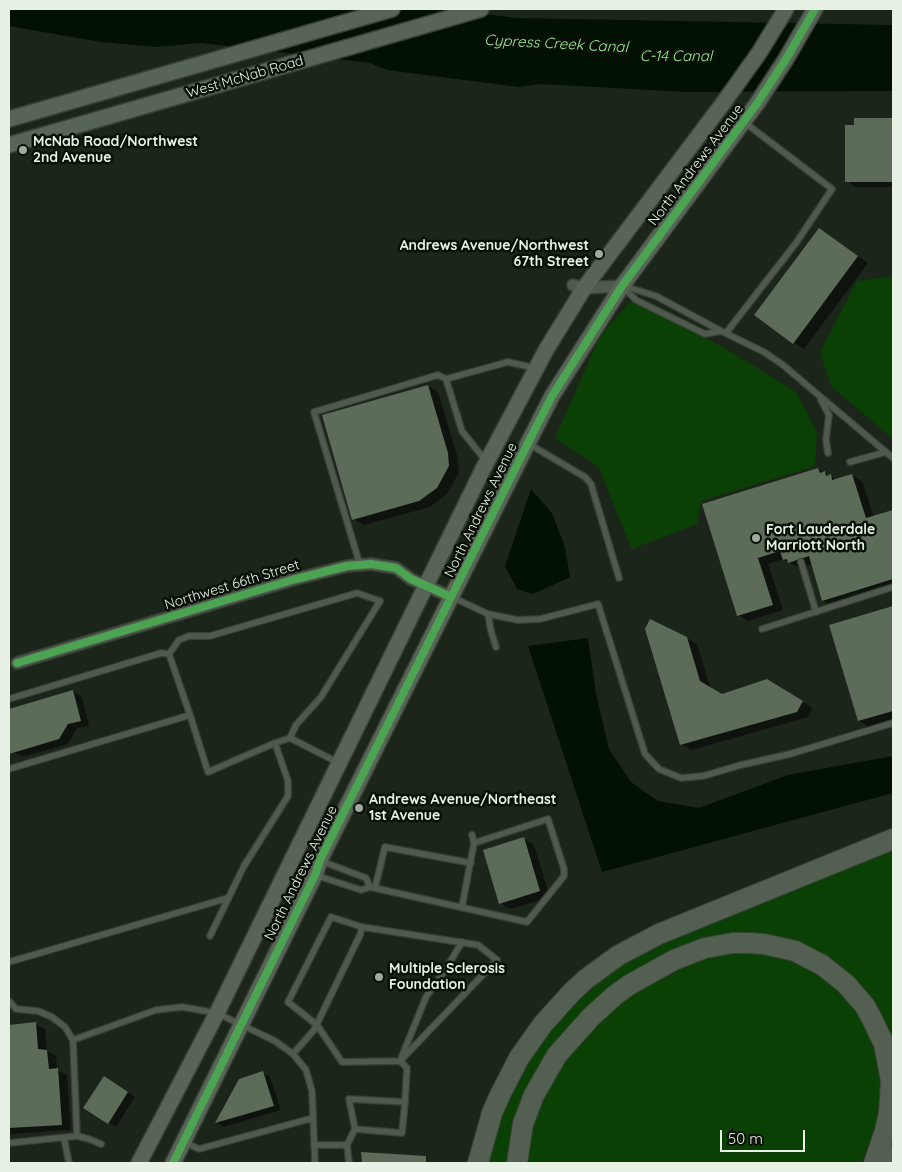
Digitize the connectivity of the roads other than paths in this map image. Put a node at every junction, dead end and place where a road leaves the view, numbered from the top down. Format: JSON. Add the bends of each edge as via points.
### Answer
{"nodes":[{"id":1,"x":392,"y":9,"type":"edge"},
{"id":2,"x":481,"y":9,"type":"edge"},
{"id":3,"x":784,"y":12,"type":"edge"},
{"id":4,"x":813,"y":12,"type":"edge"},
{"id":5,"x":9,"y":119,"type":"edge"},
{"id":6,"x":743,"y":122,"type":"junction"},
{"id":7,"x":9,"y":145,"type":"edge"},
{"id":8,"x":579,"y":286,"type":"junction"},
{"id":9,"x":622,"y":286,"type":"junction"},
{"id":10,"x":724,"y":332,"type":"junction"},
{"id":11,"x":536,"y":368,"type":"junction"},
{"id":12,"x":446,"y":380,"type":"junction"},
{"id":13,"x":819,"y":396,"type":"junction"},
{"id":14,"x":528,"y":443,"type":"junction"},
{"id":15,"x":886,"y":452,"type":"junction"},
{"id":16,"x":828,"y":453,"type":"dead end"},
{"id":17,"x":893,"y":458,"type":"edge"},
{"id":18,"x":487,"y":462,"type":"junction"},
{"id":19,"x":850,"y":462,"type":"dead end"},
{"id":20,"x":801,"y":562,"type":"dead end"},
{"id":21,"x":360,"y":565,"type":"junction"},
{"id":22,"x":619,"y":578,"type":"dead end"},
{"id":23,"x":426,"y":586,"type":"junction"},
{"id":24,"x":893,"y":587,"type":"edge"},
{"id":25,"x":452,"y":597,"type":"junction"},
{"id":26,"x":816,"y":612,"type":"junction"},
{"id":27,"x":488,"y":614,"type":"junction"},
{"id":28,"x":762,"y":629,"type":"dead end"},
{"id":29,"x":496,"y":647,"type":"dead end"},
{"id":30,"x":169,"y":654,"type":"junction"},
{"id":31,"x":13,"y":664,"type":"edge"},
{"id":32,"x":9,"y":699,"type":"edge"},
{"id":33,"x":190,"y":715,"type":"junction"},
{"id":34,"x":893,"y":723,"type":"edge"},
{"id":35,"x":290,"y":738,"type":"junction"},
{"id":36,"x":275,"y":743,"type":"junction"},
{"id":37,"x":339,"y":763,"type":"junction"},
{"id":38,"x":9,"y":769,"type":"edge"},
{"id":39,"x":472,"y":835,"type":"dead end"},
{"id":40,"x":893,"y":839,"type":"edge"},
{"id":41,"x":474,"y":843,"type":"junction"},
{"id":42,"x":320,"y":860,"type":"junction"},
{"id":43,"x":471,"y":863,"type":"junction"},
{"id":44,"x":315,"y":875,"type":"junction"},
{"id":45,"x":372,"y":887,"type":"junction"},
{"id":46,"x":228,"y":898,"type":"junction"},
{"id":47,"x":462,"y":907,"type":"junction"},
{"id":48,"x":362,"y":927,"type":"junction"},
{"id":49,"x":210,"y":936,"type":"dead end"},
{"id":50,"x":462,"y":942,"type":"junction"},
{"id":51,"x":9,"y":962,"type":"edge"},
{"id":52,"x":9,"y":1002,"type":"edge"},
{"id":53,"x":217,"y":1013,"type":"junction"},
{"id":54,"x":241,"y":1025,"type":"junction"},
{"id":55,"x":317,"y":1025,"type":"junction"},
{"id":56,"x":73,"y":1040,"type":"junction"},
{"id":57,"x":293,"y":1054,"type":"junction"},
{"id":58,"x":400,"y":1060,"type":"junction"},
{"id":59,"x":405,"y":1102,"type":"junction"},
{"id":60,"x":313,"y":1118,"type":"junction"},
{"id":61,"x":355,"y":1129,"type":"junction"},
{"id":62,"x":77,"y":1136,"type":"junction"},
{"id":63,"x":64,"y":1138,"type":"junction"},
{"id":64,"x":184,"y":1142,"type":"junction"},
{"id":65,"x":9,"y":1143,"type":"edge"},
{"id":66,"x":101,"y":1144,"type":"dead end"},
{"id":67,"x":347,"y":1145,"type":"junction"},
{"id":68,"x":314,"y":1146,"type":"junction"},
{"id":69,"x":893,"y":1155,"type":"edge"},
{"id":70,"x":69,"y":1163,"type":"edge"},
{"id":71,"x":139,"y":1163,"type":"edge"},
{"id":72,"x":173,"y":1163,"type":"edge"},
{"id":73,"x":315,"y":1163,"type":"edge"},
{"id":74,"x":349,"y":1163,"type":"edge"},
{"id":75,"x":478,"y":1163,"type":"edge"},
{"id":76,"x":517,"y":1163,"type":"edge"},
{"id":77,"x":874,"y":1163,"type":"edge"},
{"id":78,"x":889,"y":1163,"type":"edge"}],
"edges":[{"from":1,"to":5,"type":"main road","name":"West McNab Road"},
{"from":2,"to":7,"type":"main road","name":"West McNab Road"},
{"from":3,"to":8,"type":"main road","name":"North Andrews Avenue","via":[[724,102]]},
{"from":4,"to":6,"type":"main road","name":"North Andrews Avenue"},
{"from":6,"to":9,"type":"main road","name":"North Andrews Avenue"},
{"from":6,"to":10,"type":"lane","via":[[832,189],[796,243]]},
{"from":8,"to":9,"type":"street"},
{"from":8,"to":11,"type":"main road","name":"North Andrews Avenue"},
{"from":9,"to":10,"type":"lane","via":[[656,296]]},
{"from":9,"to":10,"type":"lane","via":[[636,300],[705,334]]},
{"from":9,"to":14,"type":"main road","name":"North Andrews Avenue","via":[[552,396]]},
{"from":10,"to":13,"type":"lane","via":[[764,352]]},
{"from":11,"to":12,"type":"lane","via":[[508,362]]},
{"from":11,"to":18,"type":"main road","name":"North Andrews Avenue"},
{"from":12,"to":18,"type":"lane","via":[[462,431]]},
{"from":12,"to":21,"type":"lane","via":[[438,375],[314,412]]},
{"from":13,"to":15,"type":"lane"},
{"from":13,"to":16,"type":"lane","via":[[829,416]]},
{"from":14,"to":22,"type":"lane","via":[[585,477],[591,484]]},
{"from":14,"to":25,"type":"main road","name":"North Andrews Avenue"},
{"from":15,"to":17,"type":"lane"},
{"from":15,"to":19,"type":"lane"},
{"from":18,"to":23,"type":"main road","name":"North Andrews Avenue"},
{"from":20,"to":26,"type":"lane"},
{"from":21,"to":23,"type":"street","name":"Northwest 66th Street","via":[[396,568]]},
{"from":21,"to":31,"type":"street","name":"Northwest 66th Street","via":[[292,580]]},
{"from":23,"to":25,"type":"street","name":"Northwest 66th Street"},
{"from":23,"to":37,"type":"main road","name":"North Andrews Avenue"},
{"from":24,"to":26,"type":"lane"},
{"from":25,"to":27,"type":"lane"},
{"from":25,"to":42,"type":"main road","name":"North Andrews Avenue"},
{"from":26,"to":28,"type":"lane"},
{"from":27,"to":29,"type":"lane"},
{"from":27,"to":34,"type":"lane","via":[[518,620],[540,619],[598,604],[645,754],[659,769],[681,778],[703,776],[790,754]]},
{"from":30,"to":32,"type":"lane","via":[[161,653]]},
{"from":30,"to":33,"type":"lane"},
{"from":30,"to":35,"type":"lane","via":[[180,640],[189,636],[210,636],[357,594],[380,601],[322,697],[296,725]]},
{"from":33,"to":36,"type":"lane","via":[[208,772]]},
{"from":33,"to":38,"type":"lane"},
{"from":35,"to":36,"type":"lane"},
{"from":35,"to":37,"type":"lane"},
{"from":36,"to":46,"type":"lane","via":[[288,781],[288,796]]},
{"from":37,"to":53,"type":"main road","name":"North Andrews Avenue"},
{"from":39,"to":41,"type":"lane"},
{"from":40,"to":75,"type":"highway","via":[[659,934],[619,955],[586,979],[543,1024],[519,1058],[492,1113]]},
{"from":41,"to":43,"type":"lane"},
{"from":41,"to":47,"type":"lane","via":[[548,819],[564,876],[527,922]]},
{"from":42,"to":44,"type":"main road","name":"North Andrews Avenue"},
{"from":42,"to":45,"type":"lane","via":[[366,878]]},
{"from":43,"to":45,"type":"lane","via":[[385,847]]},
{"from":43,"to":47,"type":"lane"},
{"from":44,"to":45,"type":"lane","via":[[361,890]]},
{"from":44,"to":54,"type":"main road","name":"North Andrews Avenue"},
{"from":45,"to":47,"type":"lane"},
{"from":46,"to":49,"type":"lane"},
{"from":46,"to":51,"type":"lane"},
{"from":48,"to":50,"type":"lane"},
{"from":48,"to":55,"type":"lane"},
{"from":48,"to":55,"type":"lane","via":[[331,917],[288,1002]]},
{"from":50,"to":58,"type":"lane","via":[[426,997]]},
{"from":50,"to":58,"type":"lane","via":[[478,945],[497,960]]},
{"from":52,"to":56,"type":"lane","via":[[16,1009],[52,1016]]},
{"from":53,"to":54,"type":"lane"},
{"from":53,"to":56,"type":"lane","via":[[182,1007],[156,1010]]},
{"from":53,"to":71,"type":"main road","name":"North Andrews Avenue"},
{"from":54,"to":57,"type":"lane"},
{"from":54,"to":64,"type":"main road","name":"North Andrews Avenue"},
{"from":55,"to":57,"type":"lane"},
{"from":55,"to":58,"type":"lane","via":[[342,1062]]},
{"from":56,"to":62,"type":"lane"},
{"from":57,"to":60,"type":"lane","via":[[306,1070],[312,1091]]},
{"from":58,"to":59,"type":"lane","via":[[407,1068]]},
{"from":59,"to":61,"type":"lane","via":[[402,1133]]},
{"from":59,"to":61,"type":"lane","via":[[349,1099]]},
{"from":60,"to":64,"type":"lane","via":[[199,1149]]},
{"from":60,"to":68,"type":"lane"},
{"from":61,"to":67,"type":"lane"},
{"from":62,"to":63,"type":"lane"},
{"from":62,"to":66,"type":"lane"},
{"from":63,"to":65,"type":"lane"},
{"from":63,"to":70,"type":"lane"},
{"from":64,"to":72,"type":"main road","name":"North Andrews Avenue"},
{"from":67,"to":68,"type":"lane"},
{"from":67,"to":74,"type":"lane"},
{"from":68,"to":73,"type":"lane"},
{"from":69,"to":78,"type":"highway"},
{"from":76,"to":77,"type":"highway","via":[[523,1124],[534,1095],[557,1056],[591,1017],[629,985],[674,960],[705,948],[734,943],[778,946],[809,957],[835,974],[865,1006],[884,1044],[890,1081],[889,1113]]}]}
